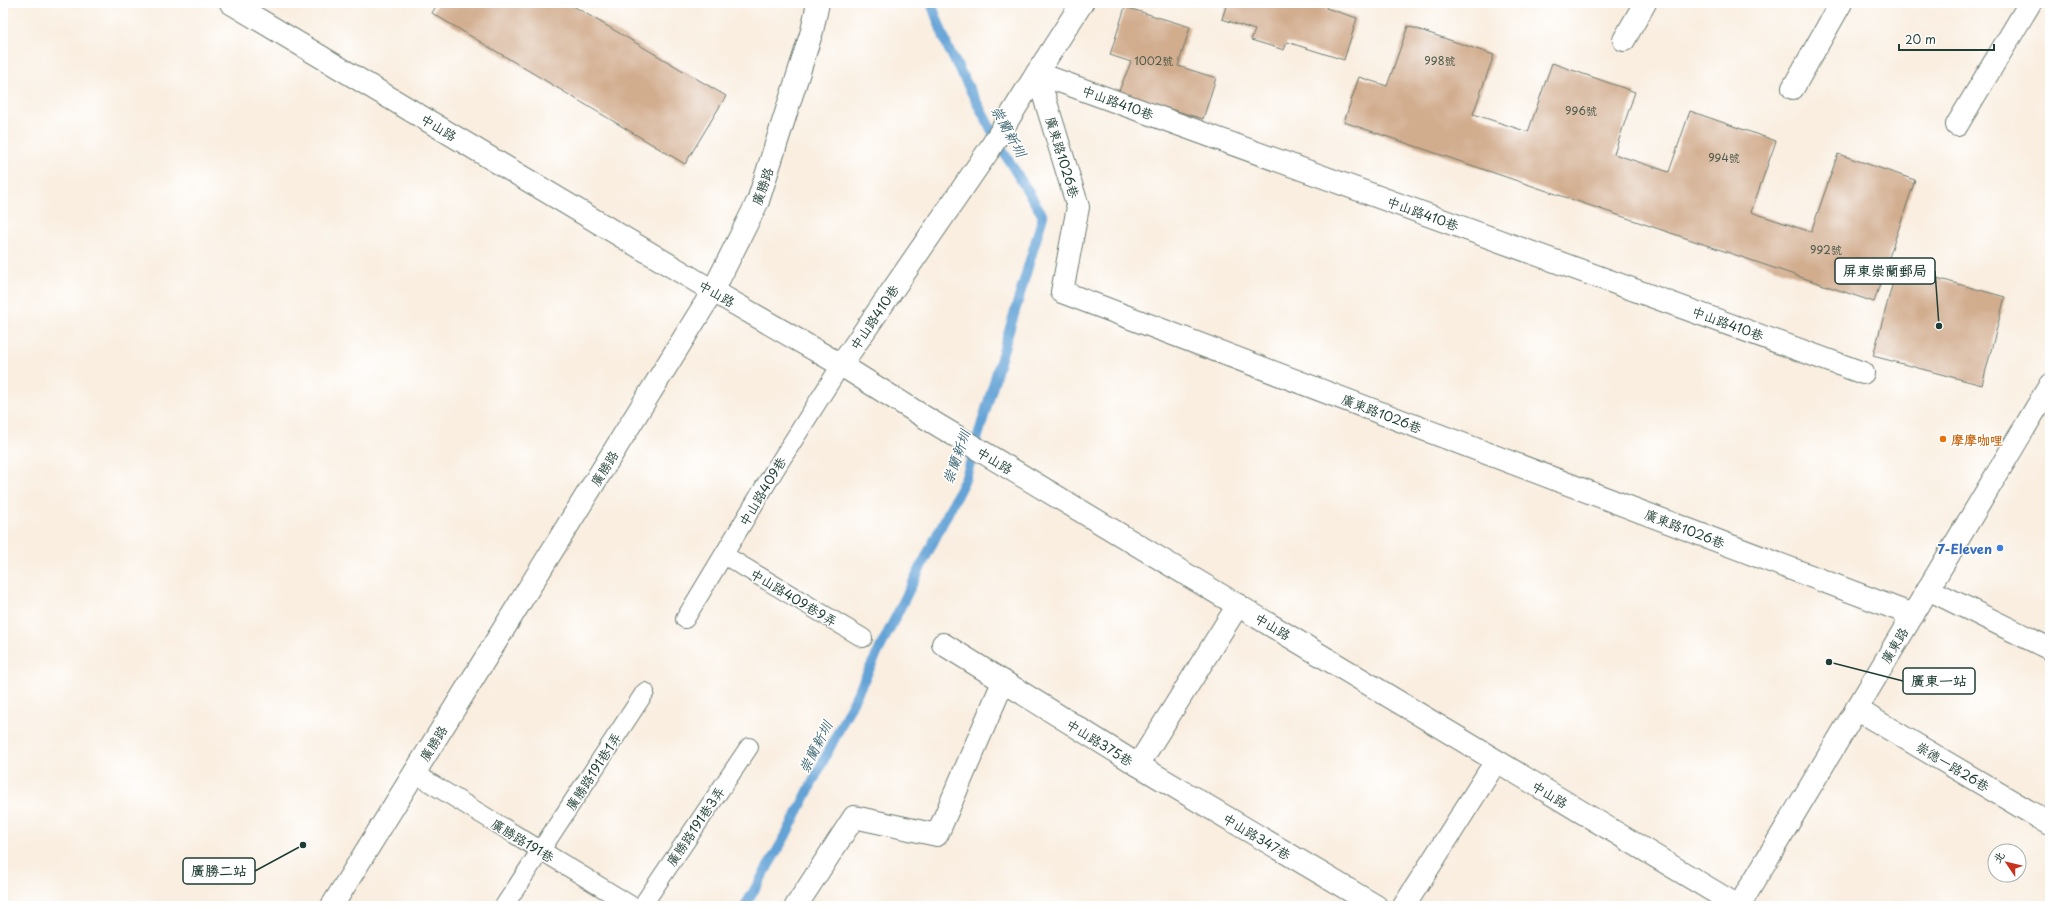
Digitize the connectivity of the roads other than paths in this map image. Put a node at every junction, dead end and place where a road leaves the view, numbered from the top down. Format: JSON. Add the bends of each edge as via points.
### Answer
{"nodes":[{"id":1,"x":231,"y":3,"type":"edge"},
{"id":2,"x":818,"y":3,"type":"edge"},
{"id":3,"x":1082,"y":3,"type":"edge"},
{"id":4,"x":1645,"y":3,"type":"edge"},
{"id":5,"x":1841,"y":3,"type":"edge"},
{"id":6,"x":2030,"y":3,"type":"edge"},
{"id":7,"x":1624,"y":40,"type":"dead end"},
{"id":8,"x":1037,"y":73,"type":"junction"},
{"id":9,"x":1792,"y":88,"type":"dead end"},
{"id":10,"x":1957,"y":125,"type":"dead end"},
{"id":11,"x":713,"y":291,"type":"junction"},
{"id":12,"x":841,"y":365,"type":"junction"},
{"id":13,"x":1863,"y":373,"type":"dead end"},
{"id":14,"x":2050,"y":385,"type":"edge"},
{"id":15,"x":724,"y":555,"type":"junction"},
{"id":16,"x":1928,"y":589,"type":"junction"},
{"id":17,"x":1238,"y":605,"type":"junction"},
{"id":18,"x":1913,"y":615,"type":"junction"},
{"id":19,"x":685,"y":619,"type":"dead end"},
{"id":20,"x":863,"y":638,"type":"dead end"},
{"id":21,"x":943,"y":644,"type":"dead end"},
{"id":22,"x":2050,"y":649,"type":"edge"},
{"id":23,"x":1003,"y":682,"type":"junction"},
{"id":24,"x":645,"y":692,"type":"dead end"},
{"id":25,"x":1856,"y":709,"type":"junction"},
{"id":26,"x":749,"y":747,"type":"dead end"},
{"id":27,"x":1496,"y":761,"type":"junction"},
{"id":28,"x":1138,"y":765,"type":"junction"},
{"id":29,"x":414,"y":773,"type":"junction"},
{"id":30,"x":2050,"y":824,"type":"edge"},
{"id":31,"x":541,"y":851,"type":"junction"},
{"id":32,"x":332,"y":906,"type":"edge"},
{"id":33,"x":504,"y":906,"type":"edge"},
{"id":34,"x":632,"y":906,"type":"edge"},
{"id":35,"x":642,"y":906,"type":"edge"},
{"id":36,"x":797,"y":906,"type":"edge"},
{"id":37,"x":1376,"y":906,"type":"edge"},
{"id":38,"x":1404,"y":906,"type":"edge"},
{"id":39,"x":1738,"y":906,"type":"edge"}],
"edges":[{"from":1,"to":11,"type":"street","name":"中山路"},
{"from":2,"to":11,"type":"street","name":"廣勝路","via":[[812,31],[758,201]]},
{"from":3,"to":8,"type":"street"},
{"from":4,"to":7,"type":"street"},
{"from":5,"to":9,"type":"street"},
{"from":6,"to":10,"type":"street"},
{"from":8,"to":12,"type":"street","name":"中山路410巷","via":[[989,150]]},
{"from":8,"to":13,"type":"street","name":"中山路410巷"},
{"from":8,"to":18,"type":"street","name":"廣東路1026巷","via":[[1078,207],[1062,292]]},
{"from":11,"to":12,"type":"street","name":"中山路"},
{"from":11,"to":29,"type":"street","name":"廣勝路"},
{"from":12,"to":15,"type":"lane","name":"中山路409巷"},
{"from":12,"to":17,"type":"street","name":"中山路"},
{"from":14,"to":16,"type":"street","name":"廣東路"},
{"from":15,"to":19,"type":"lane","name":"中山路409巷"},
{"from":15,"to":20,"type":"lane","name":"中山路409巷9弄"},
{"from":16,"to":18,"type":"street","name":"廣東路"},
{"from":16,"to":22,"type":"street"},
{"from":17,"to":27,"type":"street","name":"中山路"},
{"from":17,"to":28,"type":"street","name":"中山路375巷"},
{"from":18,"to":25,"type":"street","name":"廣東路"},
{"from":21,"to":23,"type":"street","name":"中山路375巷"},
{"from":23,"to":28,"type":"street","name":"中山路375巷"},
{"from":23,"to":36,"type":"street","via":[[937,835],[854,817]]},
{"from":24,"to":31,"type":"lane","name":"廣勝路191巷1弄"},
{"from":25,"to":30,"type":"street","name":"崇德一路26巷"},
{"from":25,"to":39,"type":"street","name":"廣東路"},
{"from":26,"to":35,"type":"lane","name":"廣勝路191巷3弄"},
{"from":27,"to":38,"type":"street"},
{"from":27,"to":39,"type":"street","name":"中山路"},
{"from":28,"to":37,"type":"street","name":"中山路347巷"},
{"from":29,"to":31,"type":"lane","name":"廣勝路191巷"},
{"from":29,"to":32,"type":"street","name":"廣勝路"},
{"from":31,"to":33,"type":"lane","name":"廣勝路191巷1弄"},
{"from":31,"to":34,"type":"lane","name":"廣勝路191巷"}]}
